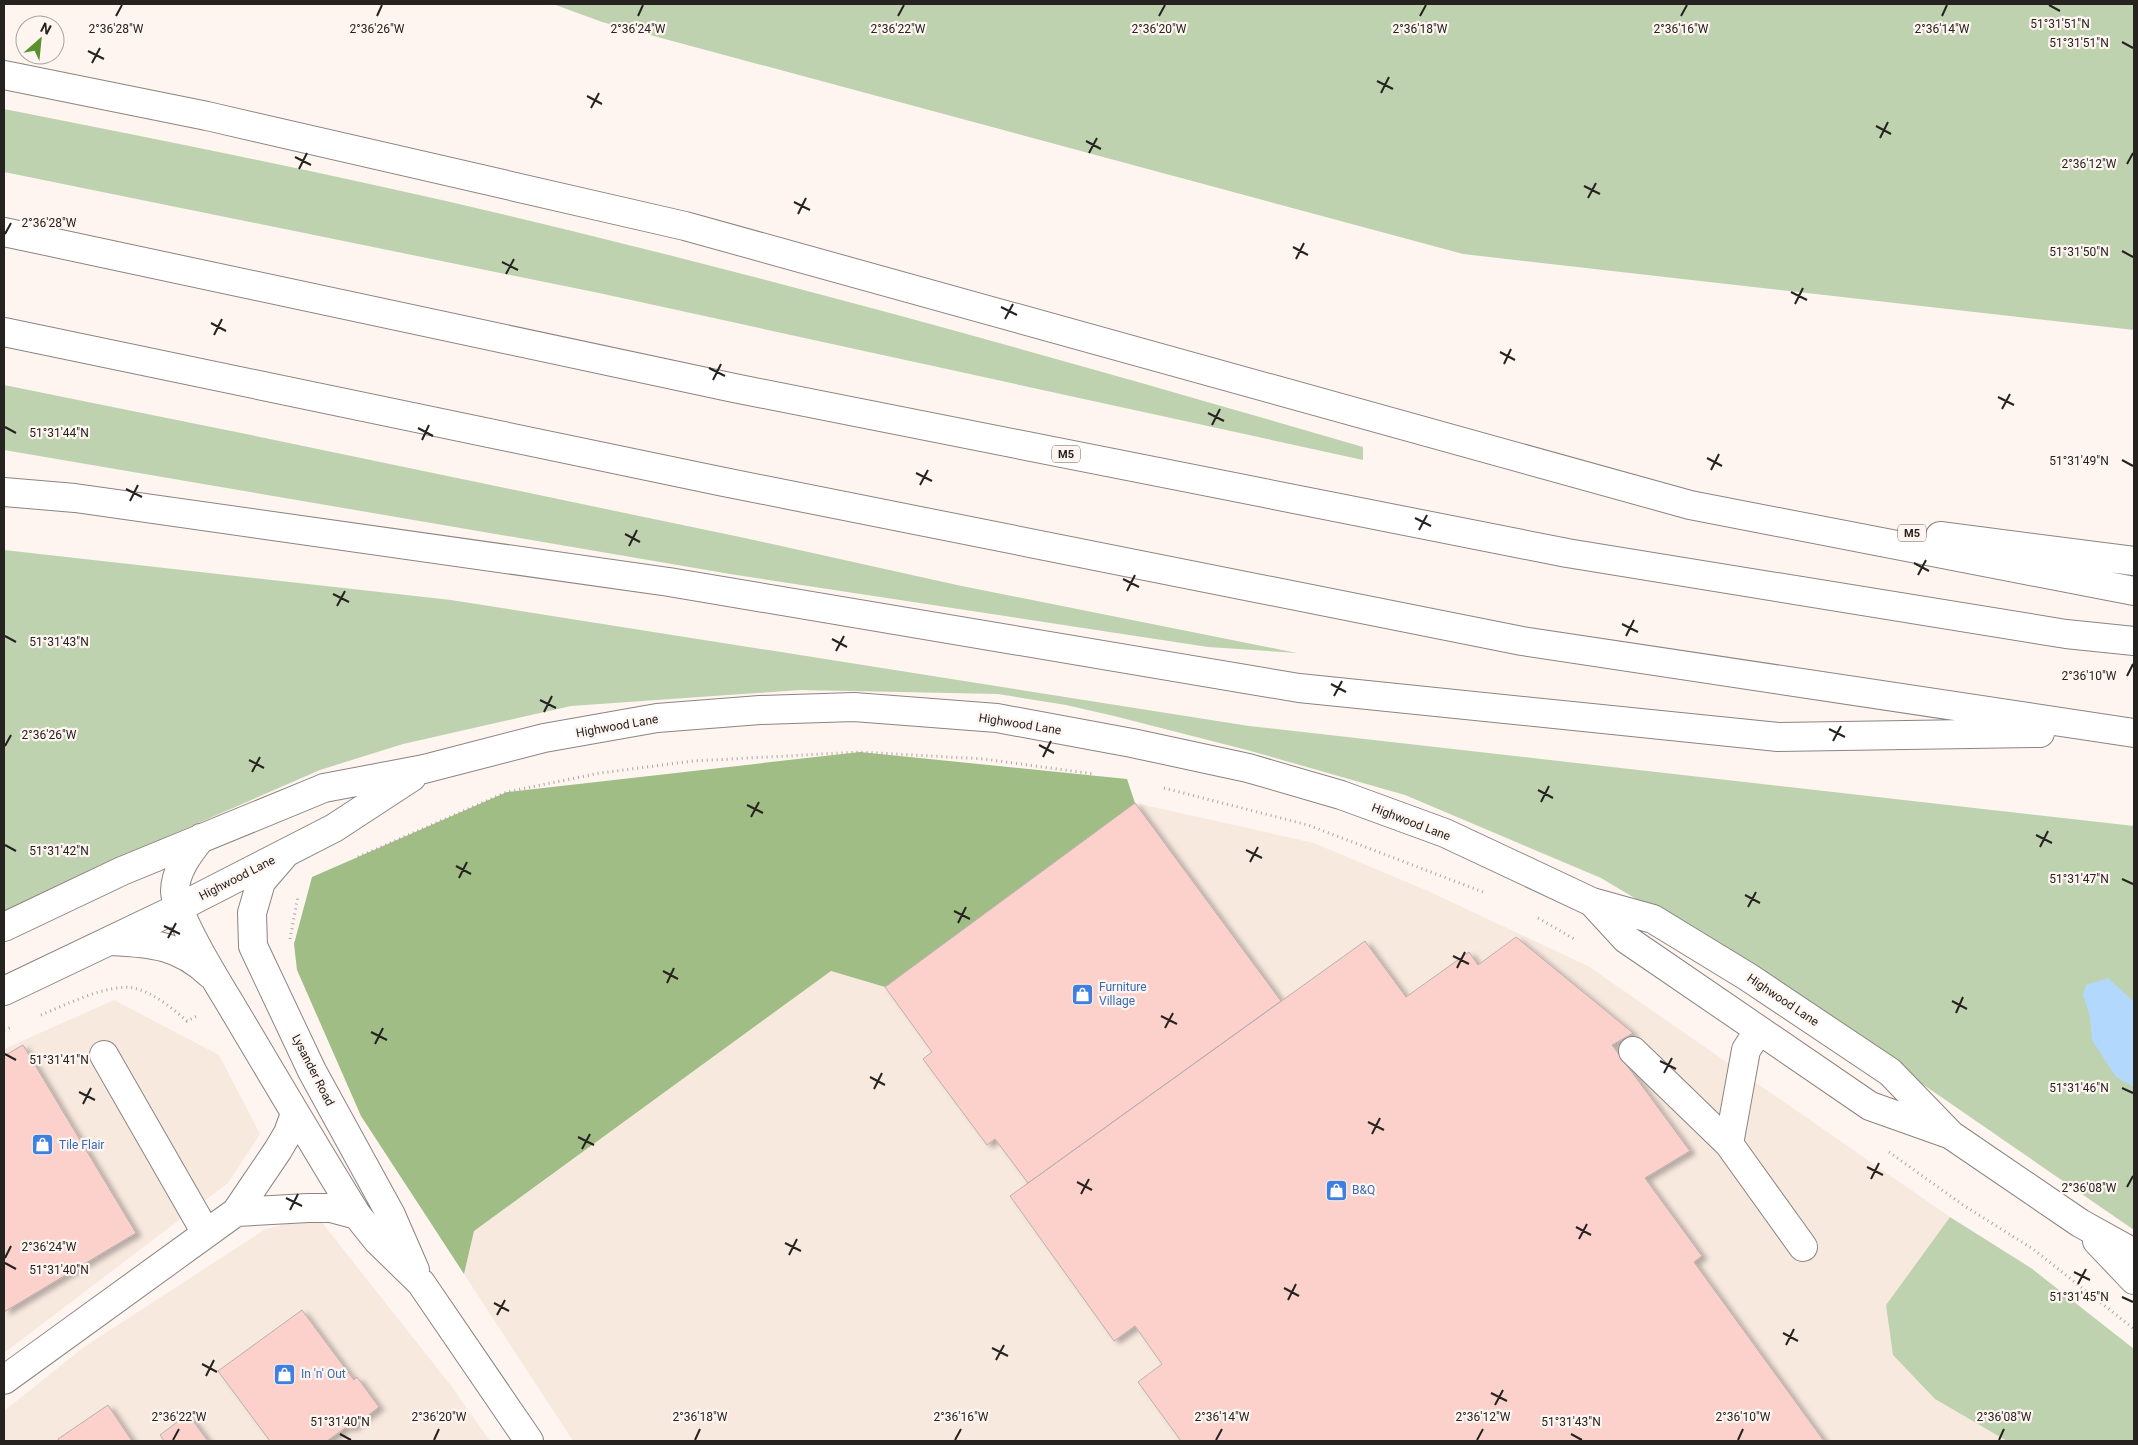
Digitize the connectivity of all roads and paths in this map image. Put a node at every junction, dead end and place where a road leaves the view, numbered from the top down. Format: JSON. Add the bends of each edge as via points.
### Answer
{"nodes":[{"id":1,"x":4,"y":75,"type":"edge"},
{"id":2,"x":4,"y":232,"type":"edge"},
{"id":3,"x":4,"y":332,"type":"edge"},
{"id":4,"x":4,"y":492,"type":"edge"},
{"id":5,"x":1690,"y":504,"type":"junction"},
{"id":6,"x":2134,"y":561,"type":"edge"},
{"id":7,"x":2134,"y":592,"type":"edge"},
{"id":8,"x":2134,"y":641,"type":"edge"},
{"id":9,"x":2127,"y":732,"type":"edge"},
{"id":10,"x":424,"y":769,"type":"junction"},
{"id":11,"x":1098,"y":775,"type":"dead end"},
{"id":12,"x":1163,"y":788,"type":"dead end"},
{"id":13,"x":201,"y":838,"type":"junction"},
{"id":14,"x":285,"y":854,"type":"junction"},
{"id":15,"x":356,"y":858,"type":"dead end"},
{"id":16,"x":302,"y":890,"type":"dead end"},
{"id":17,"x":1492,"y":896,"type":"dead end"},
{"id":18,"x":1592,"y":902,"type":"junction"},
{"id":19,"x":178,"y":908,"type":"junction"},
{"id":20,"x":1535,"y":917,"type":"dead end"},
{"id":21,"x":4,"y":926,"type":"edge"},
{"id":22,"x":110,"y":941,"type":"junction"},
{"id":23,"x":1585,"y":944,"type":"dead end"},
{"id":24,"x":214,"y":978,"type":"junction"},
{"id":25,"x":267,"y":978,"type":"junction"},
{"id":26,"x":4,"y":991,"type":"edge"},
{"id":27,"x":228,"y":1001,"type":"junction"},
{"id":28,"x":40,"y":1016,"type":"dead end"},
{"id":29,"x":13,"y":1026,"type":"dead end"},
{"id":30,"x":4,"y":1030,"type":"edge"},
{"id":31,"x":1759,"y":1030,"type":"junction"},
{"id":32,"x":1633,"y":1051,"type":"dead end"},
{"id":33,"x":104,"y":1055,"type":"dead end"},
{"id":34,"x":295,"y":1114,"type":"junction"},
{"id":35,"x":1951,"y":1135,"type":"junction"},
{"id":36,"x":1729,"y":1144,"type":"junction"},
{"id":37,"x":1882,"y":1148,"type":"dead end"},
{"id":38,"x":236,"y":1212,"type":"junction"},
{"id":39,"x":357,"y":1215,"type":"junction"},
{"id":40,"x":2080,"y":1223,"type":"junction"},
{"id":41,"x":206,"y":1233,"type":"junction"},
{"id":42,"x":1802,"y":1247,"type":"dead end"},
{"id":43,"x":2134,"y":1253,"type":"edge"},
{"id":44,"x":2134,"y":1280,"type":"edge"},
{"id":45,"x":420,"y":1283,"type":"junction"},
{"id":46,"x":2134,"y":1329,"type":"edge"},
{"id":47,"x":4,"y":1380,"type":"edge"},
{"id":48,"x":523,"y":1439,"type":"edge"}],
"edges":[{"from":1,"to":5,"type":"main road","number":"M5","via":[[208,116],[685,226]]},
{"from":2,"to":8,"type":"main road","number":"M5","via":[[734,388],[1567,553],[2066,634]]},
{"from":3,"to":9,"type":"main road","via":[[734,484],[1522,641]]},
{"from":4,"to":9,"type":"main road","via":[[75,498],[669,582],[1300,688],[1778,737]]},
{"from":5,"to":6,"type":"main road","number":"M5"},
{"from":5,"to":7,"type":"main road","number":"M5"},
{"from":10,"to":13,"type":"main road","name":"Highwood Lane","via":[[324,788]]},
{"from":10,"to":14,"type":"main road","name":"Highwood Lane","via":[[334,828]]},
{"from":10,"to":18,"type":"main road","name":"Highwood Lane","via":[[544,738],[657,718],[854,707],[998,718],[1219,762],[1341,795],[1445,833]]},
{"from":11,"to":15,"type":"path","via":[[984,759],[860,752],[693,761],[600,773],[506,792]]},
{"from":12,"to":17,"type":"path","via":[[1308,825]]},
{"from":13,"to":19,"type":"main road","via":[[178,873],[175,891]]},
{"from":13,"to":21,"type":"main road","name":"Highwood Lane"},
{"from":14,"to":19,"type":"main road","name":"Highwood Lane"},
{"from":14,"to":25,"type":"main road","name":"Lysander Road","via":[[261,882],[252,914],[253,946]]},
{"from":16,"to":25,"type":"path","via":[[296,897],[287,960]]},
{"from":18,"to":31,"type":"main road","name":"Highwood Lane","via":[[1626,939]]},
{"from":18,"to":35,"type":"main road","name":"Highwood Lane","via":[[1653,919],[1742,972],[1890,1072]]},
{"from":19,"to":22,"type":"main road","name":"Highwood Lane"},
{"from":19,"to":24,"type":"main road"},
{"from":20,"to":23,"type":"path"},
{"from":22,"to":24,"type":"main road","name":"Highwood Lane","via":[[143,942],[170,948],[194,959]]},
{"from":22,"to":26,"type":"main road","name":"Highwood Lane"},
{"from":24,"to":27,"type":"main road","name":"Lysander Road"},
{"from":25,"to":45,"type":"main road","name":"Lysander Road","via":[[312,1072],[391,1215]]},
{"from":27,"to":28,"type":"path","via":[[187,1021],[166,1003],[134,988],[103,990]]},
{"from":27,"to":34,"type":"main road","name":"Lysander Road"},
{"from":29,"to":30,"type":"path"},
{"from":31,"to":35,"type":"main road","name":"Highwood Lane","via":[[1870,1106]]},
{"from":31,"to":36,"type":"main road","via":[[1746,1050]]},
{"from":32,"to":36,"type":"main road"},
{"from":33,"to":41,"type":"main road"},
{"from":34,"to":38,"type":"main road","via":[[278,1150]]},
{"from":34,"to":39,"type":"main road","name":"Lysander Road"},
{"from":35,"to":40,"type":"main road","name":"Highwood Lane"},
{"from":36,"to":42,"type":"main road"},
{"from":37,"to":46,"type":"path","via":[[2033,1249]]},
{"from":38,"to":39,"type":"main road","via":[[331,1208]]},
{"from":38,"to":41,"type":"main road"},
{"from":39,"to":45,"type":"main road","name":"Lysander Road"},
{"from":40,"to":43,"type":"main road","name":"Highwood Lane"},
{"from":40,"to":44,"type":"main road","name":"Highwood Lane"},
{"from":41,"to":47,"type":"main road"},
{"from":45,"to":48,"type":"main road","name":"Lysander Road"}]}
